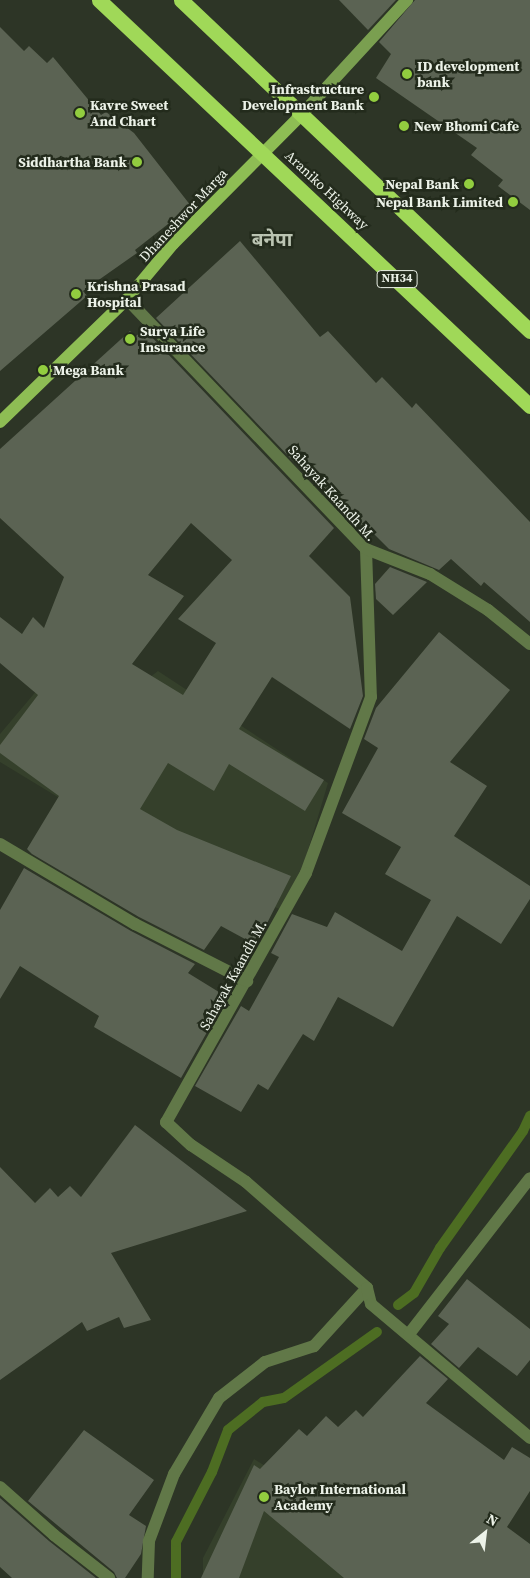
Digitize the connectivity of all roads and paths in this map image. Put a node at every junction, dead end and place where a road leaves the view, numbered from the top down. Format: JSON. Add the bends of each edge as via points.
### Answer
{"nodes":[{"id":1,"x":99,"y":0,"type":"edge"},
{"id":2,"x":181,"y":0,"type":"edge"},
{"id":3,"x":407,"y":0,"type":"edge"},
{"id":4,"x":303,"y":114,"type":"junction"},
{"id":5,"x":264,"y":153,"type":"junction"},
{"id":6,"x":127,"y":299,"type":"junction"},
{"id":7,"x":530,"y":331,"type":"edge"},
{"id":8,"x":530,"y":406,"type":"edge"},
{"id":9,"x":0,"y":422,"type":"edge"},
{"id":10,"x":366,"y":549,"type":"junction"},
{"id":11,"x":530,"y":644,"type":"edge"},
{"id":12,"x":0,"y":844,"type":"edge"},
{"id":13,"x":247,"y":981,"type":"junction"},
{"id":14,"x":530,"y":1178,"type":"edge"},
{"id":15,"x":367,"y":1288,"type":"junction"},
{"id":16,"x":409,"y":1334,"type":"junction"},
{"id":17,"x":530,"y":1438,"type":"edge"},
{"id":18,"x":0,"y":1487,"type":"edge"},
{"id":19,"x":109,"y":1578,"type":"edge"},
{"id":20,"x":148,"y":1578,"type":"edge"}],
"edges":[{"from":1,"to":5,"type":"highway","name":"Araniko Highway","number":"NH34"},
{"from":2,"to":4,"type":"highway"},
{"from":3,"to":4,"type":"street"},
{"from":4,"to":5,"type":"main road","name":"Dhaneshwor Marga"},
{"from":4,"to":7,"type":"highway"},
{"from":5,"to":6,"type":"main road","name":"Dhaneshwor Marga","via":[[172,244]]},
{"from":5,"to":8,"type":"highway","name":"Araniko Highway","number":"NH34"},
{"from":6,"to":9,"type":"main road","name":"Dhaneshwor Marga"},
{"from":6,"to":10,"type":"street","name":"Sahayak Kaandh M."},
{"from":10,"to":11,"type":"street","via":[[430,574],[488,610]]},
{"from":10,"to":13,"type":"street","name":"Sahayak Kaandh M.","via":[[371,697],[306,873]]},
{"from":12,"to":13,"type":"street","via":[[135,924]]},
{"from":13,"to":15,"type":"street","name":"Sahayak Kaandh M.","via":[[166,1122],[191,1145],[246,1182]]},
{"from":14,"to":16,"type":"street"},
{"from":15,"to":16,"type":"street","via":[[371,1304]]},
{"from":15,"to":20,"type":"street","via":[[314,1346],[265,1362],[219,1398],[174,1474],[149,1541]]},
{"from":16,"to":17,"type":"street"},
{"from":18,"to":19,"type":"street","via":[[54,1536]]}]}
